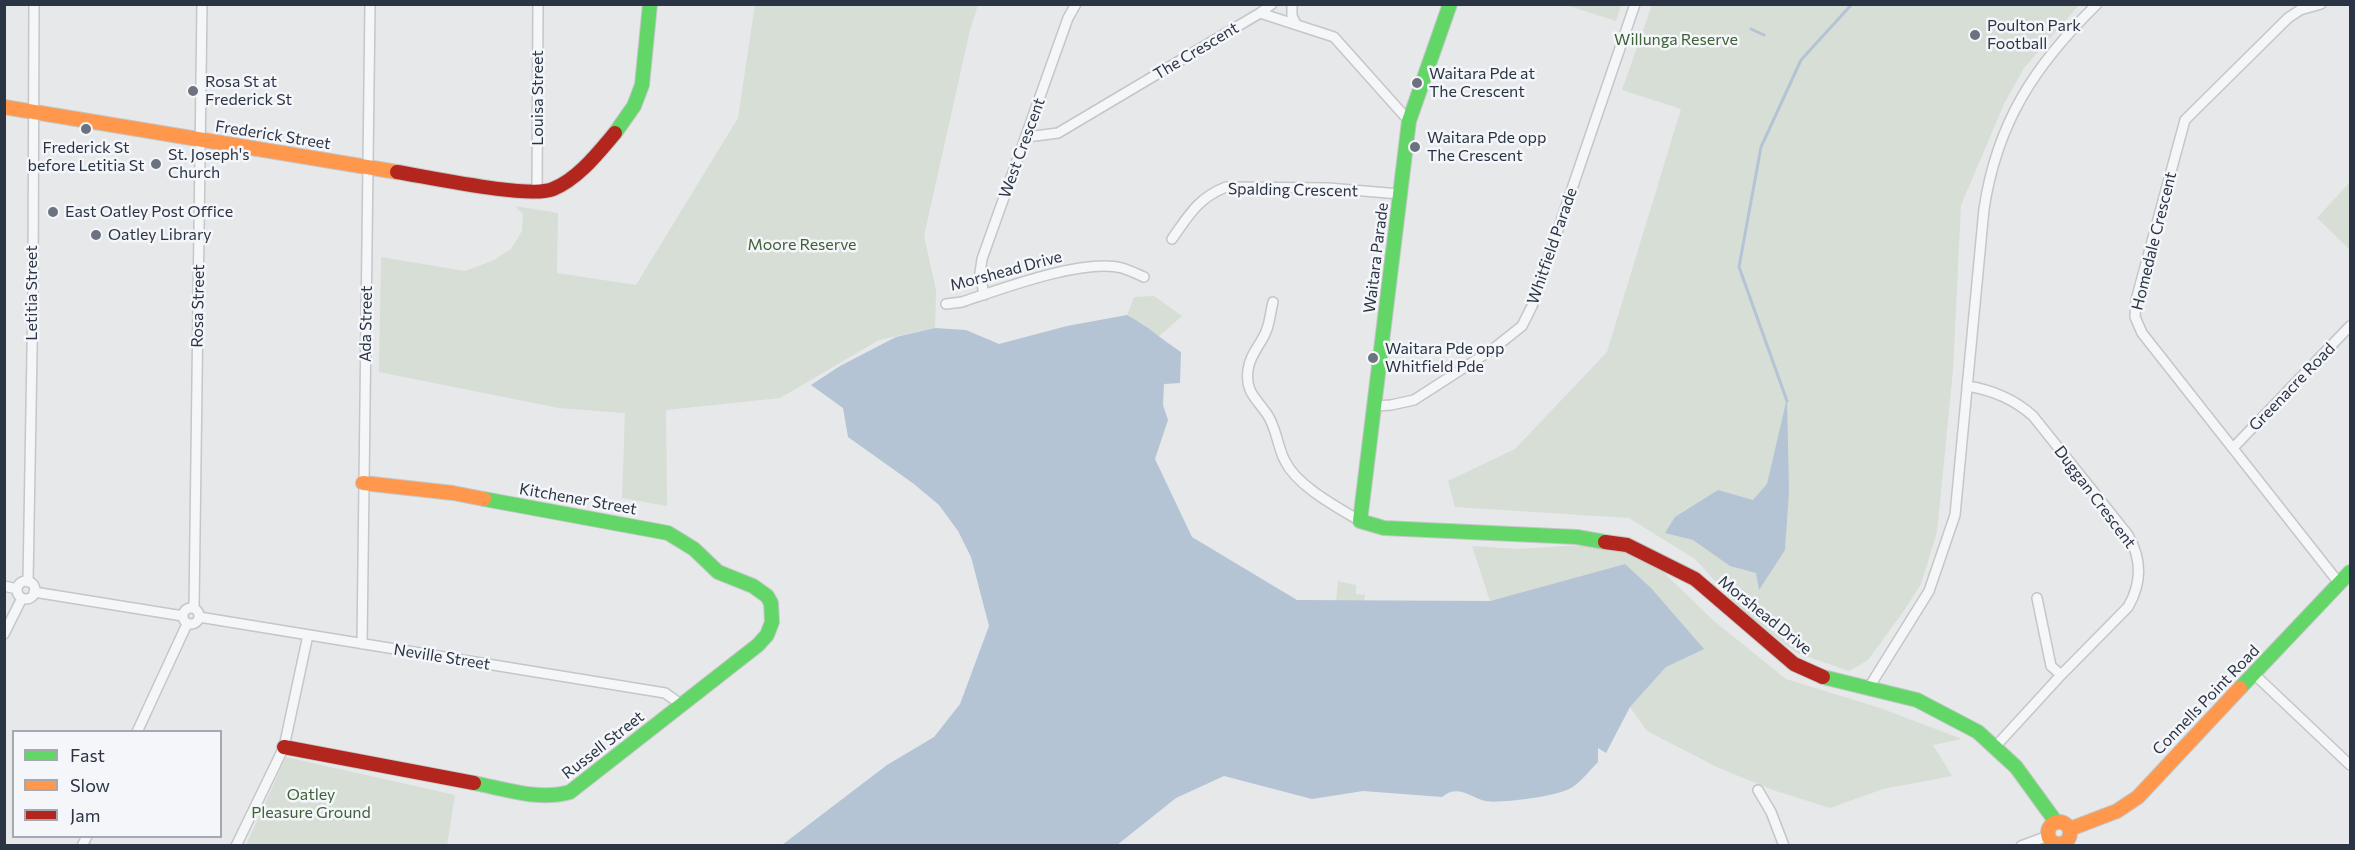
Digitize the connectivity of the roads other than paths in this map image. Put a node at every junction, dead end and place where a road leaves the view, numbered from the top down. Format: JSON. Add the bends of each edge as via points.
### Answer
{"nodes":[{"id":1,"x":34,"y":4,"type":"edge"},
{"id":2,"x":202,"y":4,"type":"edge"},
{"id":3,"x":370,"y":4,"type":"edge"},
{"id":4,"x":538,"y":4,"type":"edge"},
{"id":5,"x":650,"y":4,"type":"edge"},
{"id":6,"x":1076,"y":4,"type":"edge"},
{"id":7,"x":1272,"y":4,"type":"edge"},
{"id":8,"x":1292,"y":4,"type":"edge"},
{"id":9,"x":1450,"y":4,"type":"edge"},
{"id":10,"x":1635,"y":4,"type":"edge"},
{"id":11,"x":2097,"y":4,"type":"edge"},
{"id":12,"x":2321,"y":4,"type":"edge"},
{"id":13,"x":1260,"y":13,"type":"junction"},
{"id":14,"x":1296,"y":24,"type":"junction"},
{"id":15,"x":4,"y":108,"type":"edge"},
{"id":16,"x":34,"y":112,"type":"junction"},
{"id":17,"x":1409,"y":121,"type":"junction"},
{"id":18,"x":1027,"y":137,"type":"junction"},
{"id":19,"x":201,"y":140,"type":"junction"},
{"id":20,"x":367,"y":167,"type":"junction"},
{"id":21,"x":537,"y":192,"type":"junction"},
{"id":22,"x":1400,"y":194,"type":"junction"},
{"id":23,"x":1172,"y":239,"type":"dead end"},
{"id":24,"x":1144,"y":277,"type":"dead end"},
{"id":25,"x":984,"y":295,"type":"junction"},
{"id":26,"x":1273,"y":302,"type":"dead end"},
{"id":27,"x":946,"y":304,"type":"dead end"},
{"id":28,"x":2350,"y":326,"type":"edge"},
{"id":29,"x":1967,"y":386,"type":"junction"},
{"id":30,"x":1376,"y":406,"type":"junction"},
{"id":31,"x":2233,"y":448,"type":"junction"},
{"id":32,"x":363,"y":483,"type":"junction"},
{"id":33,"x":1360,"y":521,"type":"junction"},
{"id":34,"x":2350,"y":572,"type":"edge"},
{"id":35,"x":28,"y":582,"type":"junction"},
{"id":36,"x":2339,"y":583,"type":"junction"},
{"id":37,"x":4,"y":586,"type":"edge"},
{"id":38,"x":17,"y":589,"type":"junction"},
{"id":39,"x":34,"y":592,"type":"junction"},
{"id":40,"x":768,"y":596,"type":"joint"},
{"id":41,"x":22,"y":598,"type":"junction"},
{"id":42,"x":2037,"y":598,"type":"dead end"},
{"id":43,"x":194,"y":608,"type":"junction"},
{"id":44,"x":199,"y":617,"type":"junction"},
{"id":45,"x":185,"y":620,"type":"junction"},
{"id":46,"x":4,"y":634,"type":"edge"},
{"id":47,"x":308,"y":635,"type":"junction"},
{"id":48,"x":362,"y":644,"type":"junction"},
{"id":49,"x":2254,"y":674,"type":"junction"},
{"id":50,"x":2061,"y":675,"type":"junction"},
{"id":51,"x":1868,"y":689,"type":"junction"},
{"id":52,"x":681,"y":705,"type":"junction"},
{"id":53,"x":138,"y":730,"type":"edge"},
{"id":54,"x":284,"y":747,"type":"junction"},
{"id":55,"x":1995,"y":747,"type":"junction"},
{"id":56,"x":2350,"y":765,"type":"edge"},
{"id":57,"x":1758,"y":790,"type":"dead end"},
{"id":58,"x":2056,"y":822,"type":"junction"},
{"id":59,"x":2070,"y":829,"type":"junction"},
{"id":60,"x":2055,"y":842,"type":"edge"},
{"id":61,"x":236,"y":846,"type":"edge"},
{"id":62,"x":1784,"y":846,"type":"edge"},
{"id":63,"x":2021,"y":846,"type":"edge"}],
"edges":[{"from":1,"to":16,"type":"street","name":"Letitia Street"},
{"from":2,"to":19,"type":"street","name":"Rosa Street"},
{"from":3,"to":20,"type":"street","name":"Ada Street"},
{"from":4,"to":21,"type":"street","name":"Louisa Street"},
{"from":5,"to":21,"type":"street","via":[[644,78],[636,104],[588,162],[557,188]]},
{"from":6,"to":18,"type":"street","name":"West Crescent"},
{"from":7,"to":13,"type":"street","name":"The Crescent"},
{"from":8,"to":14,"type":"street"},
{"from":9,"to":17,"type":"street","name":"Waitara Parade"},
{"from":10,"to":30,"type":"street","name":"Whitfield Parade","via":[[1522,326],[1414,400]]},
{"from":11,"to":29,"type":"street","via":[[2037,72],[1999,143],[1984,209]]},
{"from":12,"to":31,"type":"street","name":"Homedale Crescent","via":[[2288,18],[2187,117],[2136,300],[2135,317],[2142,333]]},
{"from":13,"to":14,"type":"street"},
{"from":13,"to":18,"type":"street","name":"The Crescent","via":[[1058,133]]},
{"from":14,"to":17,"type":"street","via":[[1329,34],[1338,41]]},
{"from":15,"to":16,"type":"street","name":"Frederick Street"},
{"from":16,"to":19,"type":"street","name":"Frederick Street"},
{"from":16,"to":35,"type":"street","name":"Letitia Street"},
{"from":17,"to":22,"type":"street","name":"Waitara Parade"},
{"from":18,"to":25,"type":"street","name":"West Crescent","via":[[982,260]]},
{"from":19,"to":20,"type":"street","name":"Frederick Street"},
{"from":19,"to":43,"type":"street","name":"Rosa Street"},
{"from":20,"to":21,"type":"street","name":"Frederick Street"},
{"from":20,"to":32,"type":"street","name":"Ada Street"},
{"from":22,"to":23,"type":"street","name":"Spalding Crescent","via":[[1329,188],[1226,187],[1197,204]]},
{"from":22,"to":30,"type":"street","name":"Waitara Parade"},
{"from":24,"to":25,"type":"street","name":"Morshead Drive","via":[[1120,268],[1088,268],[1059,272]]},
{"from":25,"to":27,"type":"street","name":"Morshead Drive"},
{"from":26,"to":33,"type":"street","name":"Morshead Drive","via":[[1267,330],[1251,355],[1247,372],[1249,393],[1268,415],[1284,461],[1293,472]]},
{"from":28,"to":31,"type":"street","name":"Greenacre Road"},
{"from":29,"to":50,"type":"street","name":"Duggan Crescent","via":[[1998,393],[2033,416],[2137,551],[2137,585],[2128,607]]},
{"from":29,"to":51,"type":"street","via":[[1955,515],[1929,591]]},
{"from":30,"to":33,"type":"street","name":"Waitara Parade"},
{"from":31,"to":36,"type":"street","name":"Homedale Crescent"},
{"from":32,"to":40,"type":"street","name":"Kitchener Street","via":[[426,489],[656,529],[689,544],[717,572]]},
{"from":32,"to":48,"type":"street","name":"Ada Street"},
{"from":33,"to":51,"type":"street","name":"Morshead Drive","via":[[1393,529],[1578,537],[1628,545],[1695,579],[1794,664],[1830,680]]},
{"from":34,"to":36,"type":"street","name":"Connells Point Road"},
{"from":35,"to":38,"type":"street"},
{"from":35,"to":39,"type":"street"},
{"from":36,"to":49,"type":"street","name":"Connells Point Road"},
{"from":37,"to":38,"type":"street"},
{"from":38,"to":41,"type":"street"},
{"from":39,"to":41,"type":"street","via":[[30,598]]},
{"from":39,"to":45,"type":"street"},
{"from":40,"to":52,"type":"street","name":"Russell Street","via":[[774,610],[764,639]]},
{"from":41,"to":46,"type":"street"},
{"from":42,"to":50,"type":"street","via":[[2050,666]]},
{"from":43,"to":44,"type":"street"},
{"from":43,"to":45,"type":"street","via":[[186,609]]},
{"from":44,"to":45,"type":"street","via":[[195,624]]},
{"from":44,"to":47,"type":"street","name":"Neville Street"},
{"from":45,"to":53,"type":"street"},
{"from":47,"to":48,"type":"street","name":"Neville Street"},
{"from":47,"to":54,"type":"street"},
{"from":48,"to":52,"type":"street","name":"Neville Street","via":[[665,693]]},
{"from":49,"to":56,"type":"street"},
{"from":49,"to":59,"type":"street","name":"Connells Point Road","via":[[2138,797],[2117,811]]},
{"from":50,"to":55,"type":"street","name":"Duggan Crescent"},
{"from":51,"to":55,"type":"street","name":"Morshead Drive","via":[[1917,700],[1978,732]]},
{"from":52,"to":54,"type":"street","name":"Russell Street","via":[[570,792],[556,796]]},
{"from":54,"to":61,"type":"street"},
{"from":55,"to":58,"type":"street","name":"Morshead Drive","via":[[2016,767]]},
{"from":57,"to":62,"type":"street"},
{"from":58,"to":59,"type":"street"},
{"from":58,"to":60,"type":"street","via":[[2049,829]]},
{"from":59,"to":60,"type":"street","via":[[2068,840]]},
{"from":60,"to":63,"type":"street"}]}
